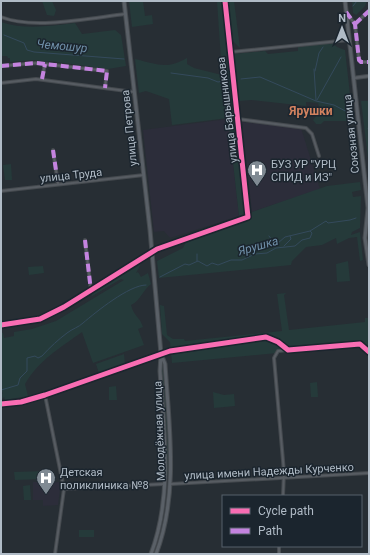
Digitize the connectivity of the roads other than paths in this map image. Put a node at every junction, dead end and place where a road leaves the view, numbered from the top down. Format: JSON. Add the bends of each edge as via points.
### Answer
{"nodes":[{"id":1,"x":124,"y":1,"type":"edge"},
{"id":2,"x":225,"y":1,"type":"edge"},
{"id":3,"x":345,"y":1,"type":"edge"},
{"id":4,"x":369,"y":11,"type":"edge"},
{"id":5,"x":346,"y":12,"type":"junction"},
{"id":6,"x":125,"y":14,"type":"junction"},
{"id":7,"x":1,"y":18,"type":"edge"},
{"id":8,"x":355,"y":24,"type":"junction"},
{"id":9,"x":350,"y":40,"type":"junction"},
{"id":10,"x":231,"y":52,"type":"junction"},
{"id":11,"x":369,"y":62,"type":"edge"},
{"id":12,"x":45,"y":64,"type":"junction"},
{"id":13,"x":1,"y":66,"type":"edge"},
{"id":14,"x":369,"y":76,"type":"edge"},
{"id":15,"x":354,"y":78,"type":"junction"},
{"id":16,"x":42,"y":79,"type":"junction"},
{"id":17,"x":1,"y":83,"type":"edge"},
{"id":18,"x":105,"y":88,"type":"junction"},
{"id":19,"x":134,"y":92,"type":"junction"},
{"id":20,"x":238,"y":119,"type":"junction"},
{"id":21,"x":53,"y":150,"type":"dead end"},
{"id":22,"x":319,"y":156,"type":"dead end"},
{"id":23,"x":144,"y":175,"type":"junction"},
{"id":24,"x":58,"y":184,"type":"junction"},
{"id":25,"x":1,"y":191,"type":"edge"},
{"id":26,"x":85,"y":240,"type":"dead end"},
{"id":27,"x":151,"y":244,"type":"junction"},
{"id":28,"x":158,"y":249,"type":"junction"},
{"id":29,"x":152,"y":253,"type":"junction"},
{"id":30,"x":369,"y":265,"type":"edge"},
{"id":31,"x":91,"y":291,"type":"junction"},
{"id":32,"x":1,"y":325,"type":"edge"},
{"id":33,"x":288,"y":350,"type":"junction"},
{"id":34,"x":369,"y":352,"type":"edge"},
{"id":35,"x":161,"y":354,"type":"junction"},
{"id":36,"x":45,"y":395,"type":"junction"},
{"id":37,"x":1,"y":404,"type":"edge"},
{"id":38,"x":369,"y":473,"type":"edge"},
{"id":39,"x":284,"y":478,"type":"junction"},
{"id":40,"x":165,"y":484,"type":"junction"},
{"id":41,"x":170,"y":484,"type":"junction"},
{"id":42,"x":64,"y":489,"type":"junction"},
{"id":43,"x":283,"y":495,"type":"edge"},
{"id":44,"x":55,"y":554,"type":"edge"},
{"id":45,"x":151,"y":554,"type":"edge"},
{"id":46,"x":156,"y":554,"type":"edge"}],
"edges":[{"from":1,"to":6,"type":"main road","name":"улица Петрова"},
{"from":2,"to":10,"type":"street","name":"улица Барышникова"},
{"from":3,"to":5,"type":"main road","name":"Союзная улица"},
{"from":4,"to":8,"type":"street"},
{"from":5,"to":8,"type":"street"},
{"from":5,"to":9,"type":"main road","name":"Союзная улица"},
{"from":6,"to":7,"type":"street","via":[[32,23],[12,22]]},
{"from":6,"to":19,"type":"main road","name":"улица Петрова"},
{"from":8,"to":11,"type":"street","via":[[359,60]]},
{"from":9,"to":10,"type":"street","name":"улица Барышникова"},
{"from":9,"to":15,"type":"main road","name":"Союзная улица"},
{"from":10,"to":20,"type":"street","name":"улица Барышникова"},
{"from":12,"to":13,"type":"street"},
{"from":12,"to":16,"type":"street"},
{"from":12,"to":18,"type":"street","via":[[107,71]]},
{"from":14,"to":15,"type":"street"},
{"from":15,"to":30,"type":"main road","name":"Союзная улица","via":[[368,208],[365,238]]},
{"from":16,"to":17,"type":"street"},
{"from":16,"to":18,"type":"street"},
{"from":18,"to":19,"type":"street"},
{"from":19,"to":23,"type":"main road","name":"улица Петрова"},
{"from":20,"to":22,"type":"street","via":[[306,128],[312,134]]},
{"from":20,"to":28,"type":"street","name":"улица Барышникова","via":[[248,216]]},
{"from":21,"to":24,"type":"street"},
{"from":23,"to":24,"type":"street","name":"улица Труда"},
{"from":23,"to":27,"type":"main road","name":"улица Петрова"},
{"from":24,"to":25,"type":"street","name":"улица Труда"},
{"from":26,"to":31,"type":"street"},
{"from":27,"to":28,"type":"street"},
{"from":27,"to":29,"type":"main road","name":"улица Петрова"},
{"from":28,"to":29,"type":"street"},
{"from":29,"to":31,"type":"street"},
{"from":29,"to":35,"type":"main road","name":"Молодёжная улица"},
{"from":31,"to":32,"type":"street","via":[[40,319]]},
{"from":33,"to":34,"type":"street","via":[[360,344]]},
{"from":33,"to":35,"type":"street","via":[[266,337]]},
{"from":33,"to":39,"type":"street","via":[[278,351],[274,357]]},
{"from":35,"to":36,"type":"street"},
{"from":35,"to":40,"type":"main road","name":"Молодёжная улица"},
{"from":35,"to":41,"type":"main road","name":"Молодёжная улица","via":[[165,364],[171,451]]},
{"from":36,"to":37,"type":"street","via":[[21,402]]},
{"from":36,"to":42,"type":"street"},
{"from":38,"to":39,"type":"street","name":"улица имени Надежды Курченко"},
{"from":39,"to":41,"type":"street","name":"улица имени Надежды Курченко"},
{"from":39,"to":43,"type":"street"},
{"from":40,"to":41,"type":"main road"},
{"from":40,"to":42,"type":"street"},
{"from":40,"to":45,"type":"main road","name":"Молодёжная улица","via":[[160,521]]},
{"from":41,"to":46,"type":"main road","name":"Молодёжная улица","via":[[165,523]]},
{"from":42,"to":44,"type":"street"}]}
